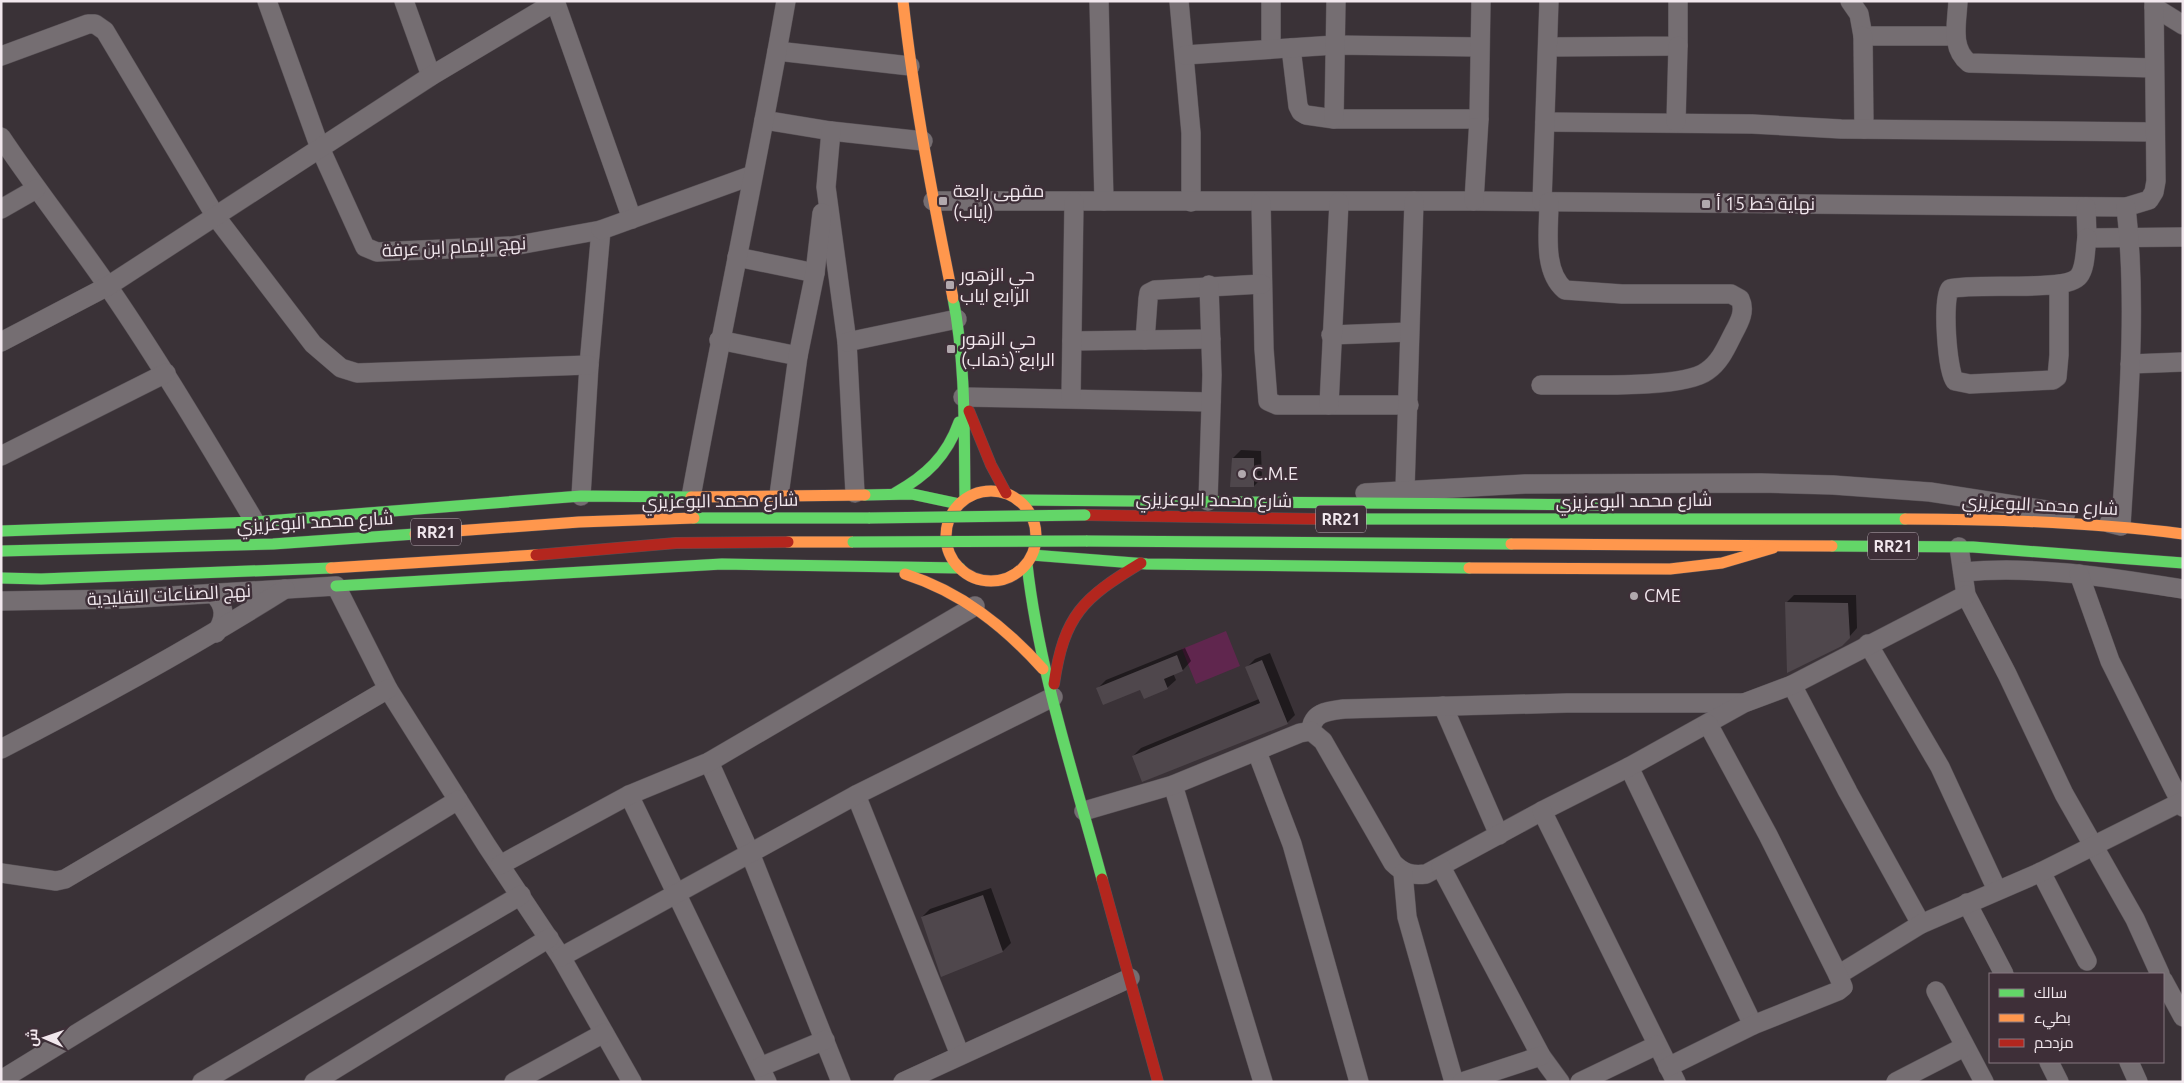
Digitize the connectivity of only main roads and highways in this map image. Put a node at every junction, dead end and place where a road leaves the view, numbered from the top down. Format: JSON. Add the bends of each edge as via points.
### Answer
{"nodes":[{"id":1,"x":903,"y":1,"type":"edge"},
{"id":2,"x":963,"y":397,"type":"junction"},
{"id":3,"x":895,"y":494,"type":"junction"},
{"id":4,"x":1006,"y":494,"type":"junction"},
{"id":5,"x":1018,"y":500,"type":"junction"},
{"id":6,"x":962,"y":502,"type":"junction"},
{"id":7,"x":1615,"y":506,"type":"dead end"},
{"id":8,"x":1674,"y":507,"type":"dead end"},
{"id":9,"x":1754,"y":518,"type":"junction"},
{"id":10,"x":1,"y":531,"type":"edge"},
{"id":11,"x":2183,"y":534,"type":"edge"},
{"id":12,"x":1783,"y":544,"type":"junction"},
{"id":13,"x":1,"y":551,"type":"edge"},
{"id":14,"x":1030,"y":559,"type":"junction"},
{"id":15,"x":1141,"y":563,"type":"junction"},
{"id":16,"x":2183,"y":563,"type":"edge"},
{"id":17,"x":880,"y":567,"type":"junction"},
{"id":18,"x":960,"y":568,"type":"junction"},
{"id":19,"x":1,"y":578,"type":"edge"},
{"id":20,"x":973,"y":578,"type":"junction"},
{"id":21,"x":336,"y":586,"type":"road end"},
{"id":22,"x":988,"y":592,"type":"dead end"},
{"id":23,"x":1024,"y":631,"type":"dead end"},
{"id":24,"x":1041,"y":653,"type":"junction"},
{"id":25,"x":1044,"y":671,"type":"junction"},
{"id":26,"x":1053,"y":697,"type":"junction"},
{"id":27,"x":1158,"y":1082,"type":"edge"}],
"edges":[{"from":1,"to":2,"type":"main road","via":[[910,66],[957,319]]},
{"from":2,"to":3,"type":"main road","via":[[961,418],[944,456],[914,484]]},
{"from":2,"to":4,"type":"main road"},
{"from":2,"to":6,"type":"main road"},
{"from":3,"to":6,"type":"main road"},
{"from":3,"to":10,"type":"main road","via":[[691,498],[581,496],[255,522]]},
{"from":4,"to":5,"type":"main road"},
{"from":4,"to":6,"type":"main road","via":[[985,491]]},
{"from":5,"to":7,"type":"main road"},
{"from":5,"to":14,"type":"main road","via":[[1026,507],[1035,525],[1035,545]]},
{"from":6,"to":18,"type":"main road","via":[[953,512],[946,531],[949,551]]},
{"from":8,"to":9,"type":"main road","via":[[1715,510]]},
{"from":9,"to":11,"type":"main road","name":"شارع محمد البوعزيزي","number":"RR21","via":[[1969,519],[2121,526]]},
{"from":9,"to":13,"type":"main road","name":"شارع محمد البوعزيزي","number":"RR21","bridge":true,"via":[[1388,520],[1085,515],[686,518],[579,522],[273,544]]},
{"from":12,"to":15,"type":"main road","via":[[1728,562],[1663,569]]},
{"from":12,"to":16,"type":"main road","number":"RR21","via":[[1959,547]]},
{"from":12,"to":19,"type":"main road","number":"RR21","bridge":true,"via":[[676,543],[306,570]]},
{"from":14,"to":15,"type":"main road"},
{"from":14,"to":20,"type":"main road","via":[[1018,572],[997,581]]},
{"from":14,"to":24,"type":"main road","via":[[1030,599]]},
{"from":15,"to":26,"type":"main road","via":[[1099,589],[1071,617],[1059,648]]},
{"from":17,"to":18,"type":"main road"},
{"from":17,"to":21,"type":"main road","via":[[722,564]]},
{"from":17,"to":25,"type":"main road","via":[[945,589],[975,606],[1024,647]]},
{"from":18,"to":20,"type":"main road"},
{"from":20,"to":22,"type":"main road"},
{"from":23,"to":24,"type":"main road"},
{"from":24,"to":25,"type":"main road"},
{"from":25,"to":26,"type":"main road"},
{"from":26,"to":27,"type":"main road"}]}
